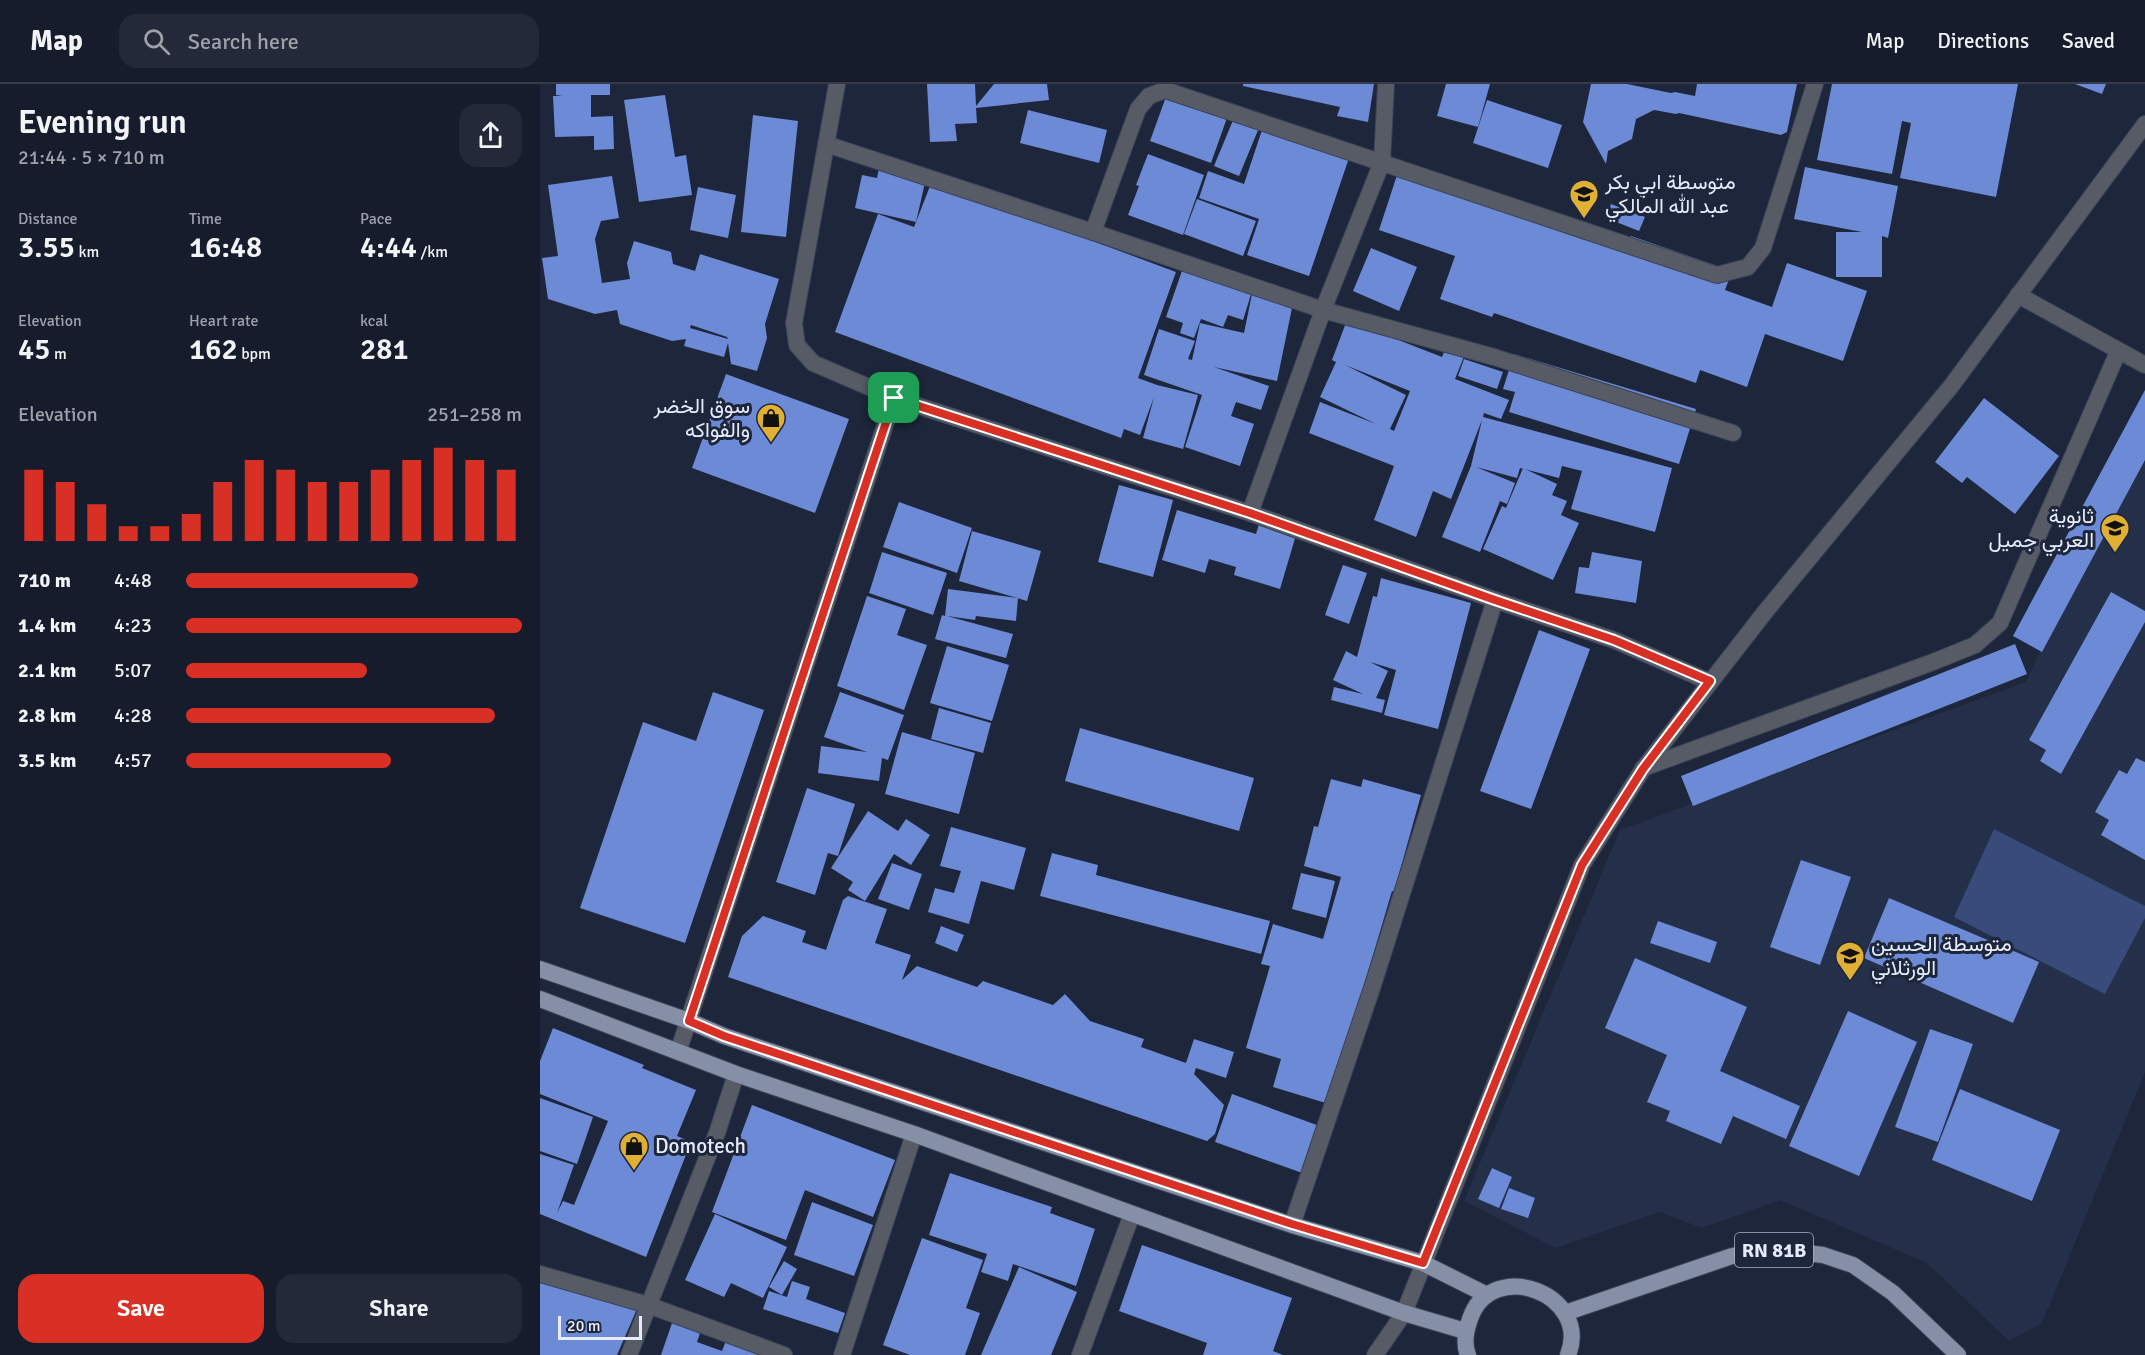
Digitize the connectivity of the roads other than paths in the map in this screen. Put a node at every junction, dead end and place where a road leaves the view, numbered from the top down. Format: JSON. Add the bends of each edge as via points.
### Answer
{"nodes":[{"id":1,"x":837,"y":84,"type":"edge"},
{"id":2,"x":1386,"y":84,"type":"edge"},
{"id":3,"x":1815,"y":84,"type":"edge"},
{"id":4,"x":2145,"y":124,"type":"edge"},
{"id":5,"x":826,"y":144,"type":"junction"},
{"id":6,"x":1382,"y":162,"type":"junction"},
{"id":7,"x":1093,"y":232,"type":"junction"},
{"id":8,"x":2018,"y":295,"type":"junction"},
{"id":9,"x":1323,"y":310,"type":"junction"},
{"id":10,"x":2118,"y":352,"type":"junction"},
{"id":11,"x":2145,"y":365,"type":"edge"},
{"id":12,"x":894,"y":398,"type":"junction"},
{"id":13,"x":1733,"y":433,"type":"dead end"},
{"id":14,"x":1250,"y":513,"type":"junction"},
{"id":15,"x":1495,"y":600,"type":"junction"},
{"id":16,"x":1710,"y":681,"type":"junction"},
{"id":17,"x":1643,"y":769,"type":"junction"},
{"id":18,"x":540,"y":969,"type":"edge"},
{"id":19,"x":540,"y":999,"type":"edge"},
{"id":20,"x":689,"y":1021,"type":"junction"},
{"id":21,"x":678,"y":1052,"type":"junction"},
{"id":22,"x":736,"y":1074,"type":"junction"},
{"id":23,"x":914,"y":1134,"type":"junction"},
{"id":24,"x":1131,"y":1214,"type":"junction"},
{"id":25,"x":1292,"y":1224,"type":"junction"},
{"id":26,"x":1423,"y":1263,"type":"junction"},
{"id":27,"x":540,"y":1274,"type":"edge"},
{"id":28,"x":1487,"y":1295,"type":"junction"},
{"id":29,"x":648,"y":1305,"type":"junction"},
{"id":30,"x":1404,"y":1313,"type":"junction"},
{"id":31,"x":1565,"y":1313,"type":"junction"},
{"id":32,"x":1465,"y":1331,"type":"junction"},
{"id":33,"x":629,"y":1355,"type":"edge"},
{"id":34,"x":784,"y":1355,"type":"edge"},
{"id":35,"x":842,"y":1355,"type":"edge"},
{"id":36,"x":1080,"y":1355,"type":"edge"},
{"id":37,"x":1375,"y":1355,"type":"edge"},
{"id":38,"x":1468,"y":1355,"type":"edge"},
{"id":39,"x":1568,"y":1355,"type":"edge"},
{"id":40,"x":1958,"y":1355,"type":"edge"}],
"edges":[{"from":1,"to":5,"type":"street"},
{"from":2,"to":6,"type":"street"},
{"from":3,"to":6,"type":"street","via":[[1763,248],[1748,267],[1717,275]]},
{"from":4,"to":8,"type":"street"},
{"from":5,"to":7,"type":"street"},
{"from":5,"to":12,"type":"street","via":[[794,323],[797,345],[813,363]]},
{"from":6,"to":7,"type":"street","via":[[1165,90],[1149,96],[1138,109]]},
{"from":6,"to":9,"type":"street"},
{"from":7,"to":9,"type":"street"},
{"from":8,"to":10,"type":"street"},
{"from":8,"to":16,"type":"street","via":[[1952,386]]},
{"from":9,"to":13,"type":"street","via":[[1494,357]]},
{"from":9,"to":14,"type":"street"},
{"from":10,"to":11,"type":"street"},
{"from":10,"to":17,"type":"street","via":[[2000,623],[1975,645]]},
{"from":12,"to":14,"type":"street"},
{"from":12,"to":20,"type":"street"},
{"from":14,"to":15,"type":"street"},
{"from":15,"to":16,"type":"street","via":[[1614,640]]},
{"from":15,"to":25,"type":"street","via":[[1373,985]]},
{"from":16,"to":17,"type":"street"},
{"from":17,"to":26,"type":"street","via":[[1582,865]]},
{"from":18,"to":20,"type":"main road"},
{"from":19,"to":21,"type":"main road"},
{"from":20,"to":21,"type":"street"},
{"from":20,"to":25,"type":"main road","via":[[724,1036]]},
{"from":21,"to":22,"type":"main road"},
{"from":22,"to":23,"type":"main road"},
{"from":22,"to":29,"type":"street","via":[[717,1133]]},
{"from":23,"to":24,"type":"main road"},
{"from":23,"to":35,"type":"street"},
{"from":24,"to":30,"type":"main road"},
{"from":24,"to":36,"type":"street"},
{"from":25,"to":26,"type":"main road"},
{"from":26,"to":28,"type":"main road"},
{"from":26,"to":30,"type":"street"},
{"from":27,"to":29,"type":"street"},
{"from":28,"to":31,"type":"main road","via":[[1521,1286],[1554,1299]]},
{"from":28,"to":32,"type":"main road","via":[[1472,1312]]},
{"from":29,"to":33,"type":"street"},
{"from":29,"to":34,"type":"street"},
{"from":30,"to":32,"type":"main road"},
{"from":30,"to":37,"type":"street"},
{"from":31,"to":39,"type":"main road","via":[[1571,1331]]},
{"from":31,"to":40,"type":"main road","number":"RN 81B","via":[[1732,1256],[1764,1250],[1799,1252],[1853,1265],[1893,1293]]},
{"from":32,"to":38,"type":"main road"}]}
